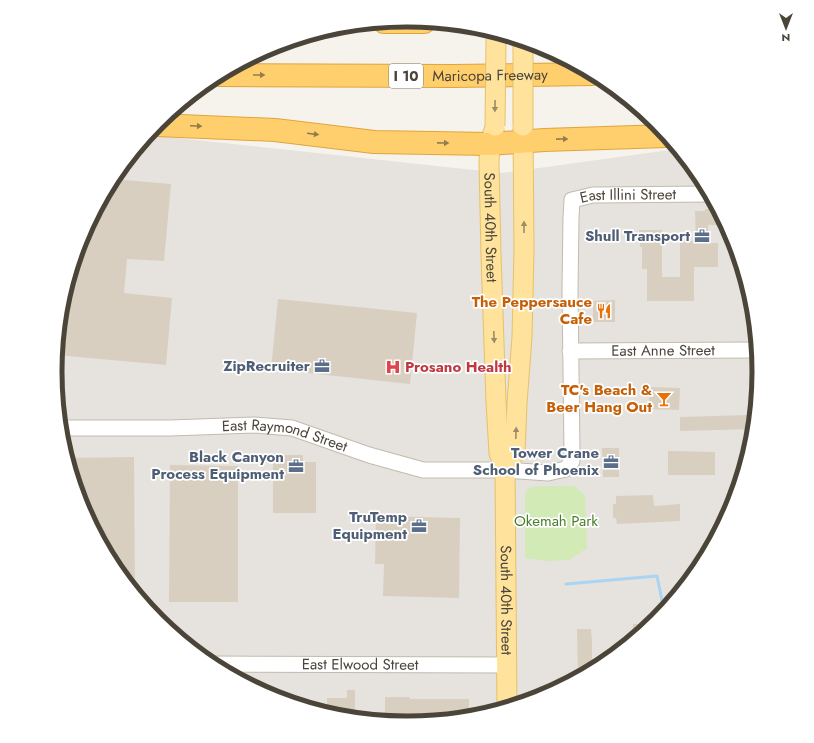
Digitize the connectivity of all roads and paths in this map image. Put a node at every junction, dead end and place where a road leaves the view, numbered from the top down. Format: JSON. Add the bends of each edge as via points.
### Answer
{"nodes":[{"id":1,"x":496,"y":39,"type":"edge"},
{"id":2,"x":523,"y":47,"type":"edge"},
{"id":3,"x":581,"y":74,"type":"edge"},
{"id":4,"x":232,"y":75,"type":"edge"},
{"id":5,"x":167,"y":124,"type":"edge"},
{"id":6,"x":523,"y":134,"type":"junction"},
{"id":7,"x":492,"y":135,"type":"junction"},
{"id":8,"x":659,"y":136,"type":"edge"},
{"id":9,"x":702,"y":194,"type":"edge"},
{"id":10,"x":751,"y":350,"type":"edge"},
{"id":11,"x":570,"y":351,"type":"junction"},
{"id":12,"x":67,"y":428,"type":"edge"},
{"id":13,"x":505,"y":470,"type":"junction"},
{"id":14,"x":226,"y":664,"type":"edge"},
{"id":15,"x":507,"y":665,"type":"junction"},
{"id":16,"x":507,"y":701,"type":"edge"}],
"edges":[{"from":1,"to":7,"type":"main road","name":"South 40th Street","one_way":true,"bridge":true},
{"from":2,"to":6,"type":"main road","name":"South 40th Street","bridge":true},
{"from":4,"to":3,"type":"highway","name":"Maricopa Freeway","number":"I 10","one_way":true},
{"from":5,"to":7,"type":"highway","one_way":true,"via":[[275,130],[374,142]]},
{"from":6,"to":7,"type":"highway"},
{"from":6,"to":8,"type":"highway","one_way":true,"via":[[544,140]]},
{"from":13,"to":6,"type":"main road","name":"South 40th Street","one_way":true,"via":[[515,452],[522,337]]},
{"from":7,"to":13,"type":"main road","name":"South 40th Street","one_way":true,"via":[[489,162],[490,248],[499,453]]},
{"from":9,"to":11,"type":"street","name":"East Illini Street","via":[[593,195],[572,200]]},
{"from":10,"to":11,"type":"street","name":"East Anne Street"},
{"from":11,"to":13,"type":"street","via":[[572,461],[566,469],[559,471]]},
{"from":12,"to":13,"type":"street","name":"East Raymond Street","via":[[254,425],[292,428],[369,455],[423,470]]},
{"from":13,"to":15,"type":"main road","name":"South 40th Street"},
{"from":14,"to":15,"type":"street","name":"East Elwood Street"},
{"from":15,"to":16,"type":"main road","name":"South 40th Street"}]}
